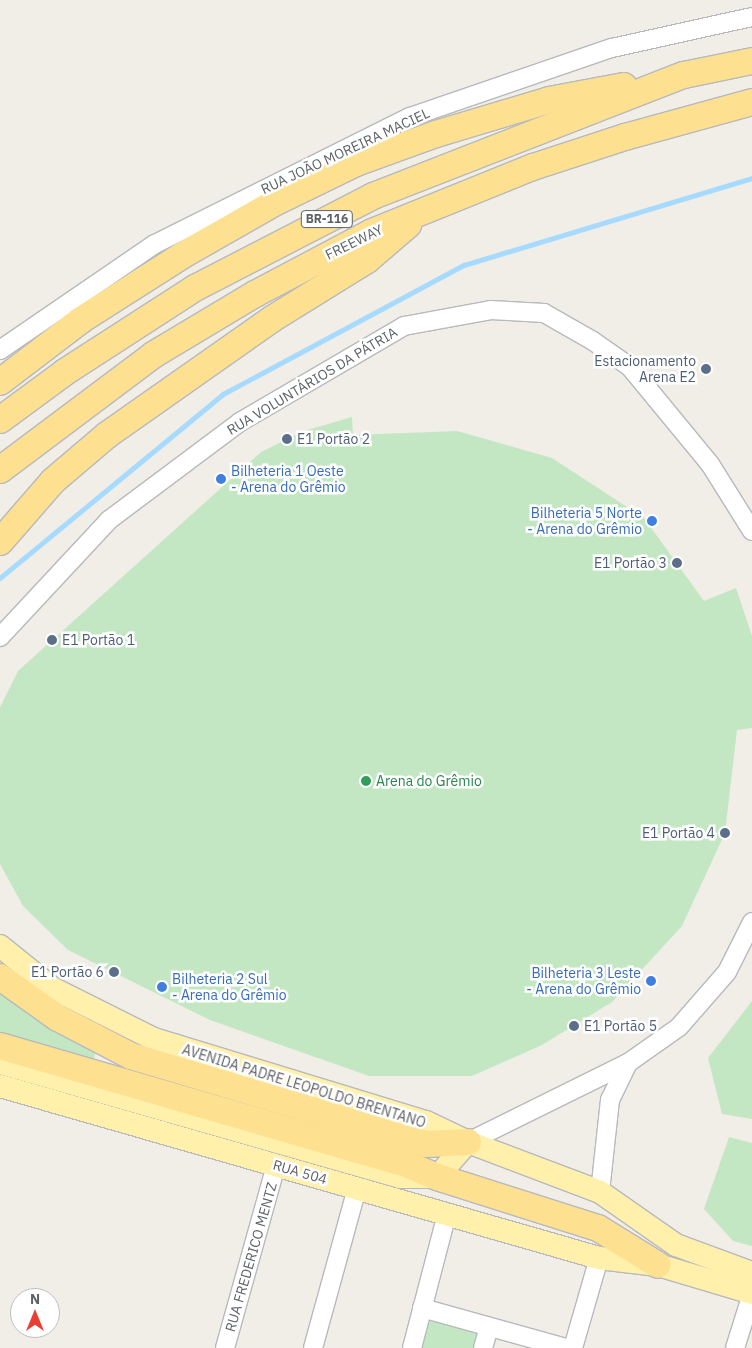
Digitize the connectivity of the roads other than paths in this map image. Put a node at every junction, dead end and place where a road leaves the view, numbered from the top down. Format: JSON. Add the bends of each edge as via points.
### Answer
{"nodes":[{"id":1,"x":752,"y":18,"type":"edge"},
{"id":2,"x":752,"y":60,"type":"edge"},
{"id":3,"x":684,"y":75,"type":"junction"},
{"id":4,"x":752,"y":102,"type":"edge"},
{"id":5,"x":424,"y":211,"type":"junction"},
{"id":6,"x":0,"y":350,"type":"edge"},
{"id":7,"x":0,"y":382,"type":"edge"},
{"id":8,"x":0,"y":420,"type":"edge"},
{"id":9,"x":0,"y":470,"type":"edge"},
{"id":10,"x":752,"y":531,"type":"edge"},
{"id":11,"x":2,"y":539,"type":"edge"},
{"id":12,"x":0,"y":637,"type":"edge"},
{"id":13,"x":752,"y":922,"type":"edge"},
{"id":14,"x":2,"y":950,"type":"edge"},
{"id":15,"x":0,"y":977,"type":"edge"},
{"id":16,"x":0,"y":1046,"type":"edge"},
{"id":17,"x":0,"y":1063,"type":"edge"},
{"id":18,"x":628,"y":1063,"type":"junction"},
{"id":19,"x":0,"y":1086,"type":"edge"},
{"id":20,"x":468,"y":1142,"type":"junction"},
{"id":21,"x":317,"y":1154,"type":"junction"},
{"id":22,"x":276,"y":1165,"type":"junction"},
{"id":23,"x":437,"y":1177,"type":"junction"},
{"id":24,"x":357,"y":1188,"type":"junction"},
{"id":25,"x":600,"y":1192,"type":"junction"},
{"id":26,"x":447,"y":1214,"type":"junction"},
{"id":27,"x":599,"y":1258,"type":"junction"},
{"id":28,"x":658,"y":1265,"type":"junction"},
{"id":29,"x":752,"y":1273,"type":"edge"},
{"id":30,"x":721,"y":1274,"type":"junction"},
{"id":31,"x":752,"y":1293,"type":"edge"},
{"id":32,"x":422,"y":1308,"type":"junction"},
{"id":33,"x":489,"y":1327,"type":"junction"},
{"id":34,"x":225,"y":1348,"type":"edge"},
{"id":35,"x":313,"y":1348,"type":"edge"},
{"id":36,"x":412,"y":1348,"type":"edge"},
{"id":37,"x":483,"y":1348,"type":"edge"},
{"id":38,"x":566,"y":1348,"type":"edge"},
{"id":39,"x":573,"y":1348,"type":"edge"},
{"id":40,"x":735,"y":1348,"type":"edge"}],
"edges":[{"from":1,"to":6,"type":"street","name":"RUA JOÃO MOREIRA MACIEL","via":[[612,48],[410,117],[155,244]]},
{"from":2,"to":3,"type":"highway","number":"BR-116"},
{"from":3,"to":7,"type":"highway","via":[[549,100],[436,134],[356,163],[276,202],[81,320]]},
{"from":3,"to":8,"type":"highway","number":"BR-116","via":[[373,196],[195,288],[66,372]]},
{"from":4,"to":5,"type":"highway","name":"FREEWAY","number":"BR-116","via":[[597,146]]},
{"from":5,"to":9,"type":"highway","name":"FREEWAY","number":"BR-116","via":[[372,232],[263,289],[153,355]]},
{"from":5,"to":11,"type":"highway","via":[[367,260],[272,319],[107,435],[54,481]]},
{"from":10,"to":12,"type":"street","name":"RUA VOLUNTÁRIOS DA PÁTRIA","via":[[710,464],[630,367],[544,313],[491,310],[404,326],[240,422],[109,520]]},
{"from":13,"to":18,"type":"street","via":[[727,972],[679,1027]]},
{"from":14,"to":20,"type":"main road","name":"AVENIDA PADRE LEOPOLDO BRENTANO","via":[[52,988],[154,1039],[426,1122]]},
{"from":15,"to":20,"type":"highway","via":[[58,1018],[131,1056],[426,1144]]},
{"from":16,"to":23,"type":"highway","via":[[404,1163]]},
{"from":17,"to":21,"type":"main road"},
{"from":18,"to":20,"type":"street"},
{"from":18,"to":25,"type":"street","via":[[610,1100]]},
{"from":19,"to":22,"type":"main road","name":"RUA 504"},
{"from":20,"to":23,"type":"main road"},
{"from":20,"to":25,"type":"main road","name":"AVENIDA PADRE LEOPOLDO BRENTANO"},
{"from":21,"to":22,"type":"main road"},
{"from":21,"to":23,"type":"main road","via":[[400,1177]]},
{"from":22,"to":24,"type":"main road","name":"RUA 504"},
{"from":22,"to":34,"type":"street","name":"RUA FREDERICO MENTZ"},
{"from":23,"to":28,"type":"highway","via":[[598,1228]]},
{"from":24,"to":26,"type":"main road","name":"RUA 504"},
{"from":24,"to":35,"type":"street"},
{"from":25,"to":30,"type":"main road","name":"AVENIDA PADRE LEOPOLDO BRENTANO"},
{"from":26,"to":27,"type":"main road","name":"RUA 504"},
{"from":26,"to":32,"type":"street"},
{"from":27,"to":28,"type":"main road","name":"AVENIDA PADRE LEOPOLDO BRENTANO"},
{"from":27,"to":39,"type":"street"},
{"from":28,"to":30,"type":"main road","name":"AVENIDA PADRE LEOPOLDO BRENTANO"},
{"from":29,"to":30,"type":"main road","name":"AVENIDA PADRE LEOPOLDO BRENTANO"},
{"from":30,"to":31,"type":"main road","name":"AVENIDA PADRE LEOPOLDO BRENTANO"},
{"from":31,"to":40,"type":"street"},
{"from":32,"to":33,"type":"street"},
{"from":32,"to":36,"type":"street"},
{"from":33,"to":37,"type":"street"},
{"from":33,"to":38,"type":"street"}]}
